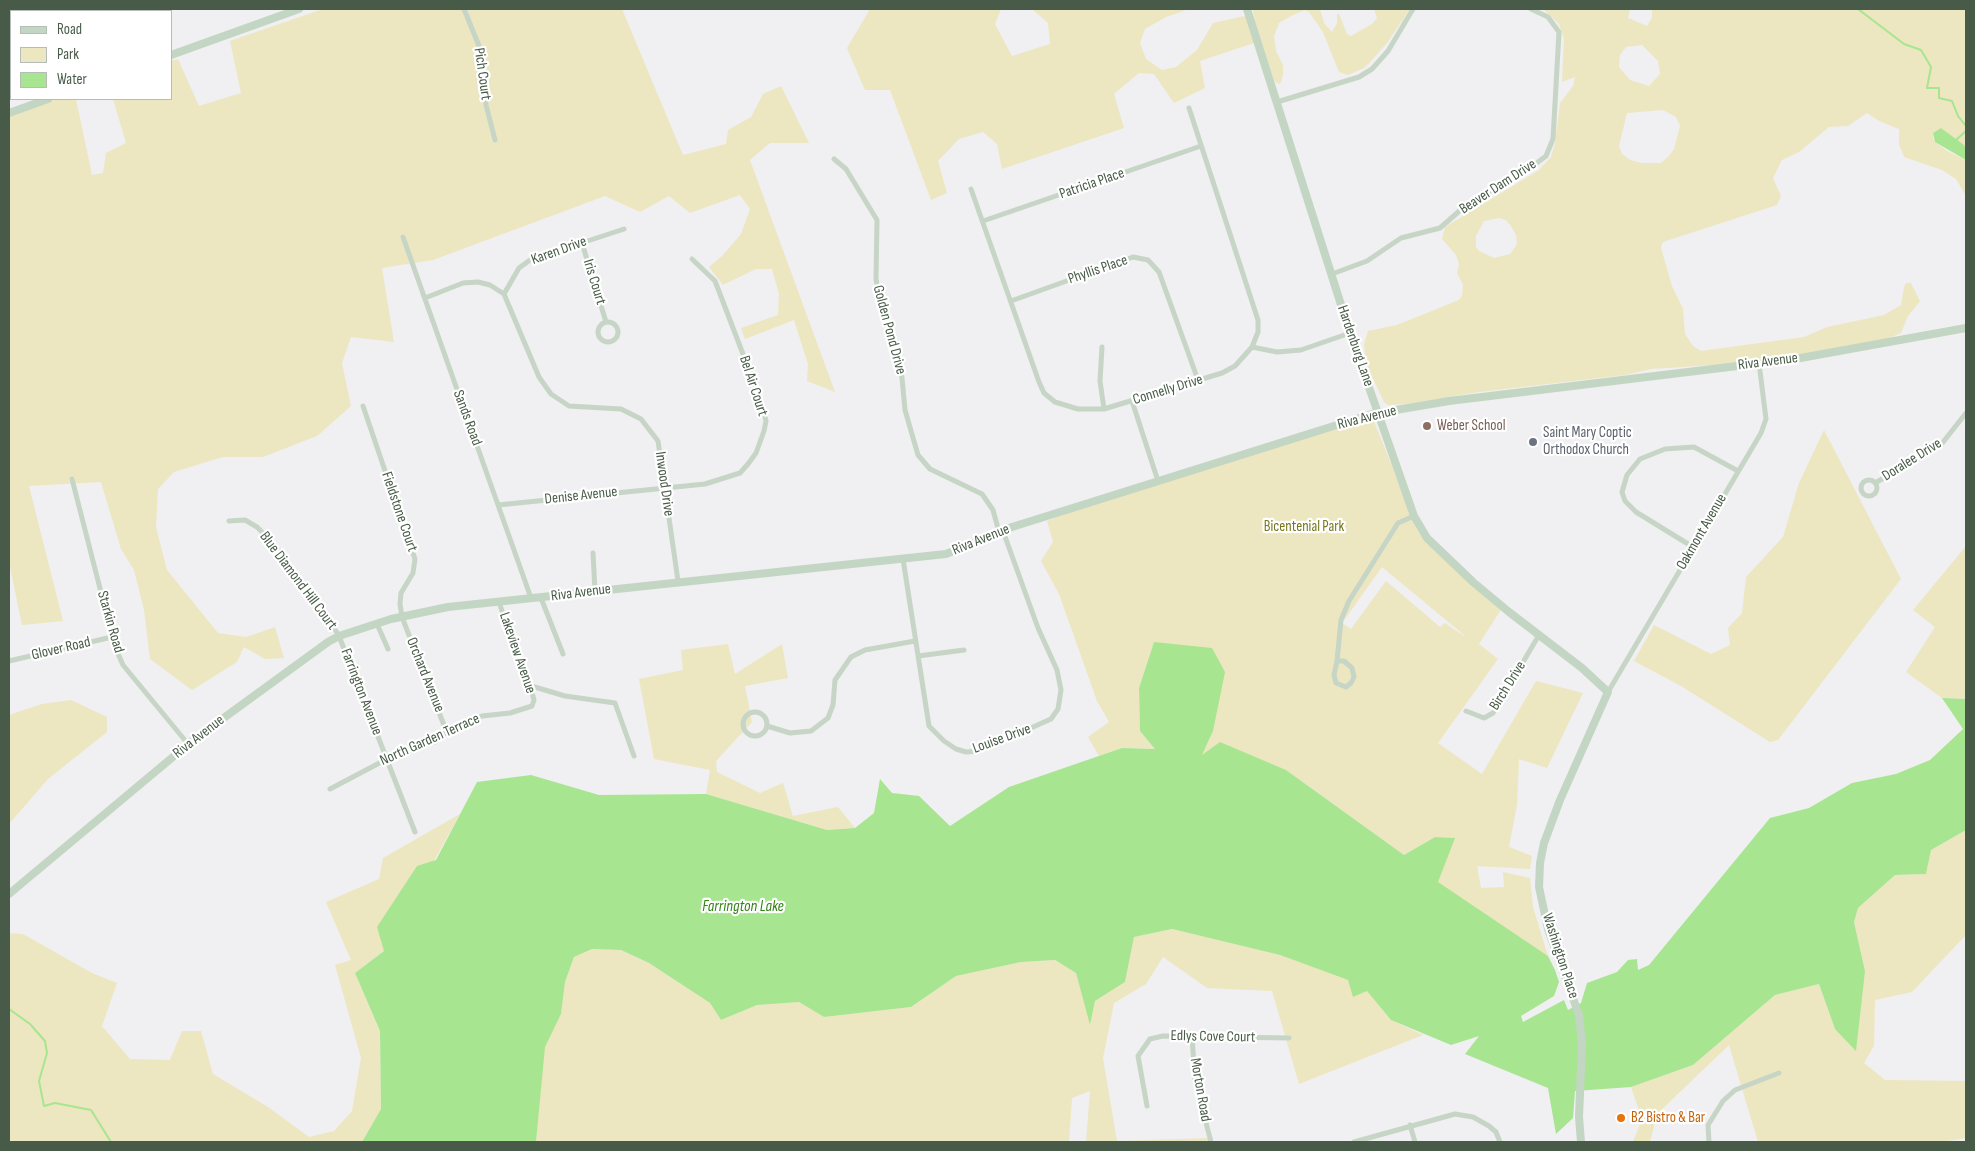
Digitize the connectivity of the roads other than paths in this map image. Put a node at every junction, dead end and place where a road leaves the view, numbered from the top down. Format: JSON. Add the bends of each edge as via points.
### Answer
{"nodes":[{"id":1,"x":298,"y":9,"type":"edge"},
{"id":2,"x":464,"y":9,"type":"edge"},
{"id":3,"x":1247,"y":9,"type":"edge"},
{"id":4,"x":1412,"y":9,"type":"edge"},
{"id":5,"x":1531,"y":9,"type":"edge"},
{"id":6,"x":172,"y":55,"type":"edge"},
{"id":7,"x":45,"y":100,"type":"edge"},
{"id":8,"x":1277,"y":102,"type":"junction"},
{"id":9,"x":1188,"y":108,"type":"dead end"},
{"id":10,"x":9,"y":113,"type":"edge"},
{"id":11,"x":495,"y":140,"type":"dead end"},
{"id":12,"x":1201,"y":146,"type":"junction"},
{"id":13,"x":834,"y":159,"type":"dead end"},
{"id":14,"x":971,"y":189,"type":"dead end"},
{"id":15,"x":983,"y":222,"type":"junction"},
{"id":16,"x":624,"y":228,"type":"dead end"},
{"id":17,"x":403,"y":237,"type":"dead end"},
{"id":18,"x":582,"y":243,"type":"junction"},
{"id":19,"x":692,"y":259,"type":"dead end"},
{"id":20,"x":1332,"y":274,"type":"junction"},
{"id":21,"x":504,"y":294,"type":"junction"},
{"id":22,"x":424,"y":298,"type":"junction"},
{"id":23,"x":1011,"y":301,"type":"junction"},
{"id":24,"x":606,"y":322,"type":"dead end"},
{"id":25,"x":1966,"y":328,"type":"edge"},
{"id":26,"x":1350,"y":333,"type":"junction"},
{"id":27,"x":1102,"y":348,"type":"dead end"},
{"id":28,"x":1252,"y":348,"type":"junction"},
{"id":29,"x":1759,"y":363,"type":"junction"},
{"id":30,"x":1198,"y":380,"type":"junction"},
{"id":31,"x":1132,"y":401,"type":"junction"},
{"id":32,"x":363,"y":406,"type":"dead end"},
{"id":33,"x":1104,"y":409,"type":"junction"},
{"id":34,"x":1378,"y":413,"type":"junction"},
{"id":35,"x":1966,"y":413,"type":"edge"},
{"id":36,"x":1738,"y":471,"type":"junction"},
{"id":37,"x":72,"y":479,"type":"dead end"},
{"id":38,"x":1158,"y":481,"type":"junction"},
{"id":39,"x":1875,"y":483,"type":"dead end"},
{"id":40,"x":664,"y":488,"type":"junction"},
{"id":41,"x":498,"y":504,"type":"junction"},
{"id":42,"x":1414,"y":516,"type":"junction"},
{"id":43,"x":230,"y":521,"type":"dead end"},
{"id":44,"x":1001,"y":532,"type":"junction"},
{"id":45,"x":1693,"y":547,"type":"junction"},
{"id":46,"x":593,"y":553,"type":"dead end"},
{"id":47,"x":903,"y":559,"type":"junction"},
{"id":48,"x":678,"y":581,"type":"junction"},
{"id":49,"x":596,"y":591,"type":"junction"},
{"id":50,"x":531,"y":598,"type":"junction"},
{"id":51,"x":541,"y":598,"type":"junction"},
{"id":52,"x":500,"y":602,"type":"junction"},
{"id":53,"x":402,"y":617,"type":"junction"},
{"id":54,"x":377,"y":624,"type":"junction"},
{"id":55,"x":1539,"y":635,"type":"junction"},
{"id":56,"x":338,"y":636,"type":"junction"},
{"id":57,"x":112,"y":637,"type":"junction"},
{"id":58,"x":915,"y":641,"type":"junction"},
{"id":59,"x":388,"y":648,"type":"dead end"},
{"id":60,"x":964,"y":650,"type":"dead end"},
{"id":61,"x":563,"y":654,"type":"dead end"},
{"id":62,"x":918,"y":656,"type":"junction"},
{"id":63,"x":9,"y":661,"type":"edge"},
{"id":64,"x":1337,"y":661,"type":"junction"},
{"id":65,"x":528,"y":685,"type":"junction"},
{"id":66,"x":1608,"y":692,"type":"junction"},
{"id":67,"x":533,"y":704,"type":"joint"},
{"id":68,"x":1466,"y":711,"type":"dead end"},
{"id":69,"x":767,"y":726,"type":"junction"},
{"id":70,"x":447,"y":733,"type":"junction"},
{"id":71,"x":188,"y":744,"type":"junction"},
{"id":72,"x":634,"y":756,"type":"dead end"},
{"id":73,"x":387,"y":758,"type":"junction"},
{"id":74,"x":330,"y":789,"type":"dead end"},
{"id":75,"x":415,"y":832,"type":"dead end"},
{"id":76,"x":9,"y":894,"type":"edge"},
{"id":77,"x":1192,"y":1036,"type":"junction"},
{"id":78,"x":1288,"y":1038,"type":"dead end"},
{"id":79,"x":1779,"y":1073,"type":"dead end"},
{"id":80,"x":1147,"y":1106,"type":"dead end"},
{"id":81,"x":1410,"y":1125,"type":"junction"},
{"id":82,"x":1211,"y":1142,"type":"edge"},
{"id":83,"x":1354,"y":1142,"type":"edge"},
{"id":84,"x":1415,"y":1142,"type":"edge"},
{"id":85,"x":1500,"y":1142,"type":"edge"},
{"id":86,"x":1581,"y":1142,"type":"edge"},
{"id":87,"x":1709,"y":1142,"type":"edge"}],
"edges":[{"from":1,"to":6,"type":"street"},
{"from":2,"to":11,"type":"street","name":"Pich Court","via":[[479,46],[486,105]]},
{"from":3,"to":8,"type":"street","name":"Hardenburg Lane"},
{"from":4,"to":8,"type":"street","via":[[1388,50],[1372,69],[1359,77]]},
{"from":5,"to":20,"type":"street","name":"Beaver Dam Drive","via":[[1548,17],[1559,32],[1553,139],[1546,156],[1465,206],[1440,228],[1401,238],[1367,261]]},
{"from":7,"to":10,"type":"street"},
{"from":8,"to":20,"type":"street","name":"Hardenburg Lane"},
{"from":9,"to":12,"type":"street"},
{"from":12,"to":15,"type":"street","name":"Patricia Place"},
{"from":12,"to":28,"type":"street","via":[[1258,320],[1258,332]]},
{"from":13,"to":44,"type":"street","name":"Golden Pond Drive","via":[[846,169],[877,220],[876,279],[880,302],[898,355],[905,410],[918,455],[930,469],[982,494],[993,510]]},
{"from":14,"to":15,"type":"street","name":"Connelly Drive"},
{"from":15,"to":23,"type":"street","name":"Connelly Drive"},
{"from":16,"to":18,"type":"street","name":"Karen Drive"},
{"from":17,"to":22,"type":"street","name":"Sands Road"},
{"from":18,"to":21,"type":"street","name":"Karen Drive","via":[[530,260],[519,268]]},
{"from":18,"to":24,"type":"street","name":"Iris Court"},
{"from":19,"to":40,"type":"street","name":"Bel Air Court","via":[[715,281],[766,420],[756,453],[740,473],[705,484]]},
{"from":20,"to":26,"type":"street","name":"Hardenburg Lane"},
{"from":21,"to":22,"type":"street","via":[[478,282],[463,283]]},
{"from":21,"to":40,"type":"street","name":"Inwood Drive","via":[[539,377],[551,394],[569,406],[621,409],[641,419],[658,441]]},
{"from":22,"to":41,"type":"street","name":"Sands Road"},
{"from":23,"to":30,"type":"street","name":"Phyllis Place","via":[[1133,257],[1148,260],[1159,272]]},
{"from":23,"to":33,"type":"street","name":"Connelly Drive","via":[[1044,393],[1055,402],[1078,409]]},
{"from":25,"to":29,"type":"street","name":"Riva Avenue"},
{"from":26,"to":28,"type":"street","via":[[1301,350],[1277,352]]},
{"from":26,"to":34,"type":"street","name":"Hardenburg Lane"},
{"from":27,"to":33,"type":"street","via":[[1100,381]]},
{"from":28,"to":30,"type":"street","name":"Connelly Drive","via":[[1234,366]]},
{"from":29,"to":34,"type":"street","name":"Riva Avenue","via":[[1457,400]]},
{"from":29,"to":36,"type":"street","name":"Oakmont Avenue","via":[[1766,419]]},
{"from":30,"to":31,"type":"street","name":"Connelly Drive"},
{"from":31,"to":33,"type":"street","name":"Connelly Drive"},
{"from":31,"to":38,"type":"street"},
{"from":32,"to":53,"type":"street","name":"Fieldstone Court","via":[[415,560],[413,573],[402,593]]},
{"from":34,"to":38,"type":"street","name":"Riva Avenue"},
{"from":34,"to":42,"type":"street","name":"Hardenburg Lane"},
{"from":35,"to":39,"type":"street","name":"Doralee Drive","via":[[1940,446]]},
{"from":36,"to":45,"type":"street","name":"Oakmont Avenue"},
{"from":36,"to":45,"type":"street","via":[[1694,447],[1665,449],[1640,458],[1627,475],[1622,492],[1625,501],[1636,512]]},
{"from":37,"to":57,"type":"street","name":"Starkin Road"},
{"from":38,"to":44,"type":"street","name":"Riva Avenue"},
{"from":40,"to":41,"type":"street","name":"Denise Avenue"},
{"from":40,"to":48,"type":"street","name":"Inwood Drive"},
{"from":41,"to":50,"type":"street","name":"Sands Road"},
{"from":42,"to":55,"type":"street","name":"Hardenburg Lane","via":[[1427,538],[1439,550]]},
{"from":42,"to":64,"type":"street","via":[[1398,523],[1349,600],[1341,620]]},
{"from":43,"to":56,"type":"street","name":"Blue Diamond Hill Court","via":[[245,520],[263,533],[328,618]]},
{"from":44,"to":47,"type":"street","name":"Riva Avenue","via":[[946,554]]},
{"from":44,"to":62,"type":"street","name":"Louise Drive","via":[[1057,670],[1058,709],[1051,719],[979,751],[956,749],[929,726]]},
{"from":45,"to":66,"type":"street","name":"Oakmont Avenue"},
{"from":46,"to":49,"type":"street"},
{"from":47,"to":48,"type":"street","name":"Riva Avenue"},
{"from":47,"to":58,"type":"street","name":"Louise Drive"},
{"from":48,"to":49,"type":"street","name":"Riva Avenue"},
{"from":49,"to":51,"type":"street","name":"Riva Avenue"},
{"from":50,"to":51,"type":"street","name":"Riva Avenue"},
{"from":50,"to":52,"type":"street","name":"Riva Avenue"},
{"from":51,"to":61,"type":"street"},
{"from":52,"to":53,"type":"street","name":"Riva Avenue","via":[[448,607]]},
{"from":52,"to":65,"type":"street","name":"Lakeview Avenue"},
{"from":53,"to":54,"type":"street","name":"Riva Avenue"},
{"from":53,"to":70,"type":"street","name":"Orchard Avenue"},
{"from":54,"to":56,"type":"street","name":"Riva Avenue"},
{"from":54,"to":59,"type":"street"},
{"from":55,"to":66,"type":"street","name":"Hardenburg Lane"},
{"from":55,"to":68,"type":"street","name":"Birch Drive","via":[[1493,713],[1484,718]]},
{"from":56,"to":71,"type":"street","name":"Riva Avenue"},
{"from":56,"to":73,"type":"street","name":"Farrington Avenue"},
{"from":57,"to":63,"type":"street","name":"Glover Road"},
{"from":57,"to":71,"type":"street","name":"Starkin Road","via":[[123,665]]},
{"from":58,"to":62,"type":"street","name":"Louise Drive"},
{"from":58,"to":69,"type":"street","via":[[865,650],[850,657],[835,680],[833,705],[828,718],[811,731],[790,733]]},
{"from":60,"to":62,"type":"street"},
{"from":64,"to":64,"type":"street","via":[[1344,661],[1352,668],[1354,677],[1346,687],[1336,684]]},
{"from":65,"to":67,"type":"street","name":"Lakeview Avenue"},
{"from":65,"to":72,"type":"street","via":[[565,696],[615,703]]},
{"from":66,"to":86,"type":"street","name":"Washington Place","via":[[1560,800],[1540,861],[1539,887],[1548,929],[1579,1015],[1582,1044]]},
{"from":67,"to":70,"type":"street","name":"North Garden Terrace","via":[[530,708],[510,713],[482,716]]},
{"from":69,"to":69,"type":"street","via":[[764,716],[758,712],[747,714],[743,721],[745,732],[752,736],[762,733]]},
{"from":70,"to":73,"type":"street","name":"North Garden Terrace","via":[[435,742]]},
{"from":71,"to":76,"type":"street","name":"Riva Avenue"},
{"from":73,"to":74,"type":"street","name":"North Garden Terrace"},
{"from":73,"to":75,"type":"street","name":"Farrington Avenue"},
{"from":77,"to":78,"type":"street","name":"Edlys Cove Court"},
{"from":77,"to":80,"type":"street","name":"Edlys Cove Court","via":[[1150,1039],[1142,1049],[1138,1056]]},
{"from":77,"to":82,"type":"street","name":"Morton Road","via":[[1195,1080]]},
{"from":79,"to":87,"type":"street","via":[[1735,1090],[1724,1100],[1708,1125]]},
{"from":81,"to":83,"type":"street"},
{"from":81,"to":84,"type":"street"},
{"from":81,"to":85,"type":"street","via":[[1455,1114],[1473,1117],[1496,1132]]}]}
